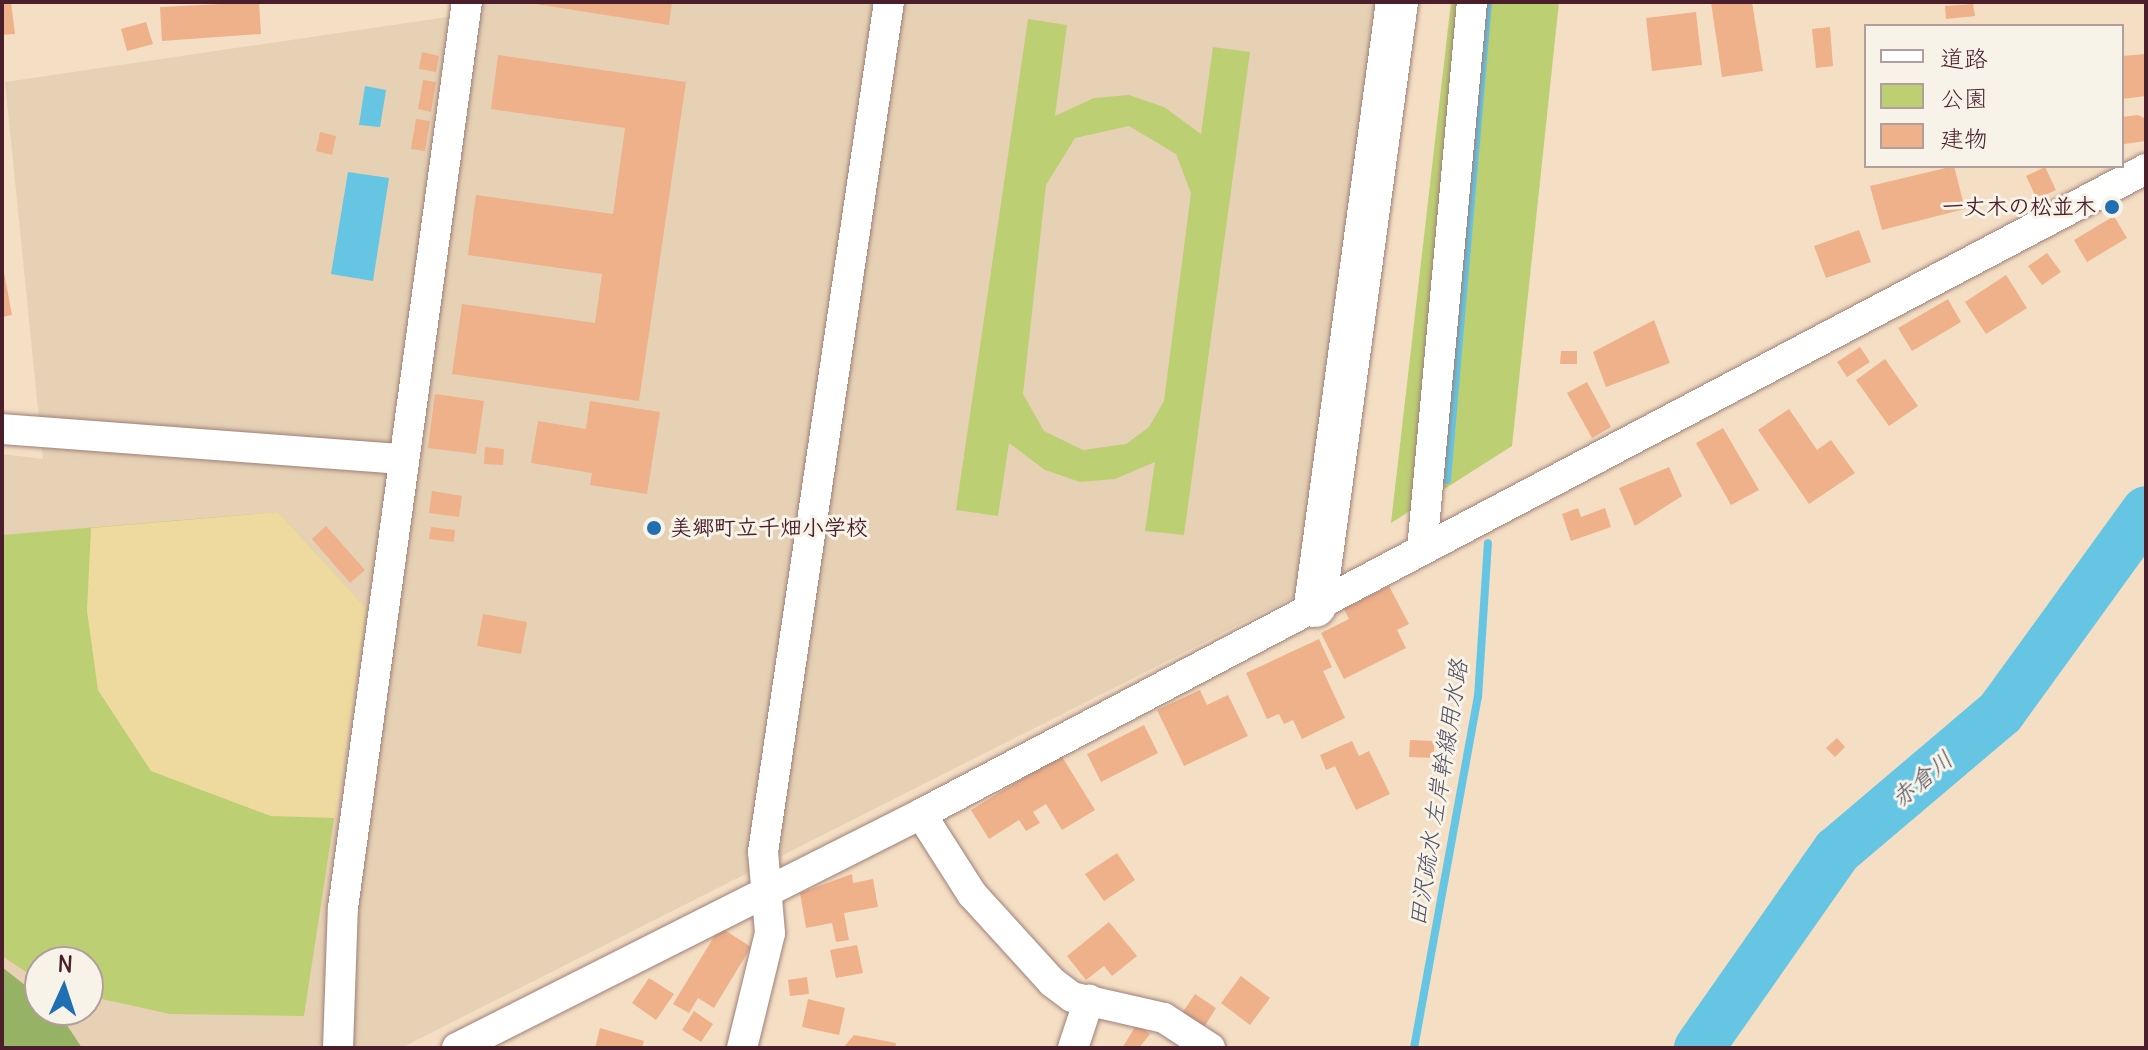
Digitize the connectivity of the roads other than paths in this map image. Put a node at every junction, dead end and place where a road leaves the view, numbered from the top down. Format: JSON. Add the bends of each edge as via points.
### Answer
{"nodes":[{"id":1,"x":467,"y":2,"type":"edge"},
{"id":2,"x":889,"y":2,"type":"edge"},
{"id":3,"x":1397,"y":2,"type":"edge"},
{"id":4,"x":1472,"y":2,"type":"edge"},
{"id":5,"x":2146,"y":169,"type":"edge"},
{"id":6,"x":2,"y":429,"type":"edge"},
{"id":7,"x":404,"y":459,"type":"junction"},
{"id":8,"x":1422,"y":550,"type":"junction"},
{"id":9,"x":1315,"y":606,"type":"junction"},
{"id":10,"x":921,"y":814,"type":"junction"},
{"id":11,"x":766,"y":890,"type":"junction"},
{"id":12,"x":1089,"y":1000,"type":"junction"},
{"id":13,"x":338,"y":1048,"type":"edge"},
{"id":14,"x":457,"y":1048,"type":"edge"},
{"id":15,"x":742,"y":1048,"type":"edge"},
{"id":16,"x":1073,"y":1048,"type":"edge"},
{"id":17,"x":1210,"y":1048,"type":"edge"}],
"edges":[{"from":1,"to":7,"type":"street"},
{"from":2,"to":11,"type":"street","via":[[763,852]]},
{"from":3,"to":9,"type":"street"},
{"from":4,"to":8,"type":"street"},
{"from":5,"to":8,"type":"street"},
{"from":6,"to":7,"type":"street"},
{"from":7,"to":13,"type":"street","via":[[343,908]]},
{"from":8,"to":9,"type":"street"},
{"from":9,"to":10,"type":"street"},
{"from":10,"to":11,"type":"street"},
{"from":10,"to":12,"type":"street","via":[[972,894],[1052,982]]},
{"from":11,"to":14,"type":"street"},
{"from":11,"to":15,"type":"street","via":[[770,933]]},
{"from":12,"to":16,"type":"street"},
{"from":12,"to":17,"type":"street","via":[[1164,1018]]}]}
